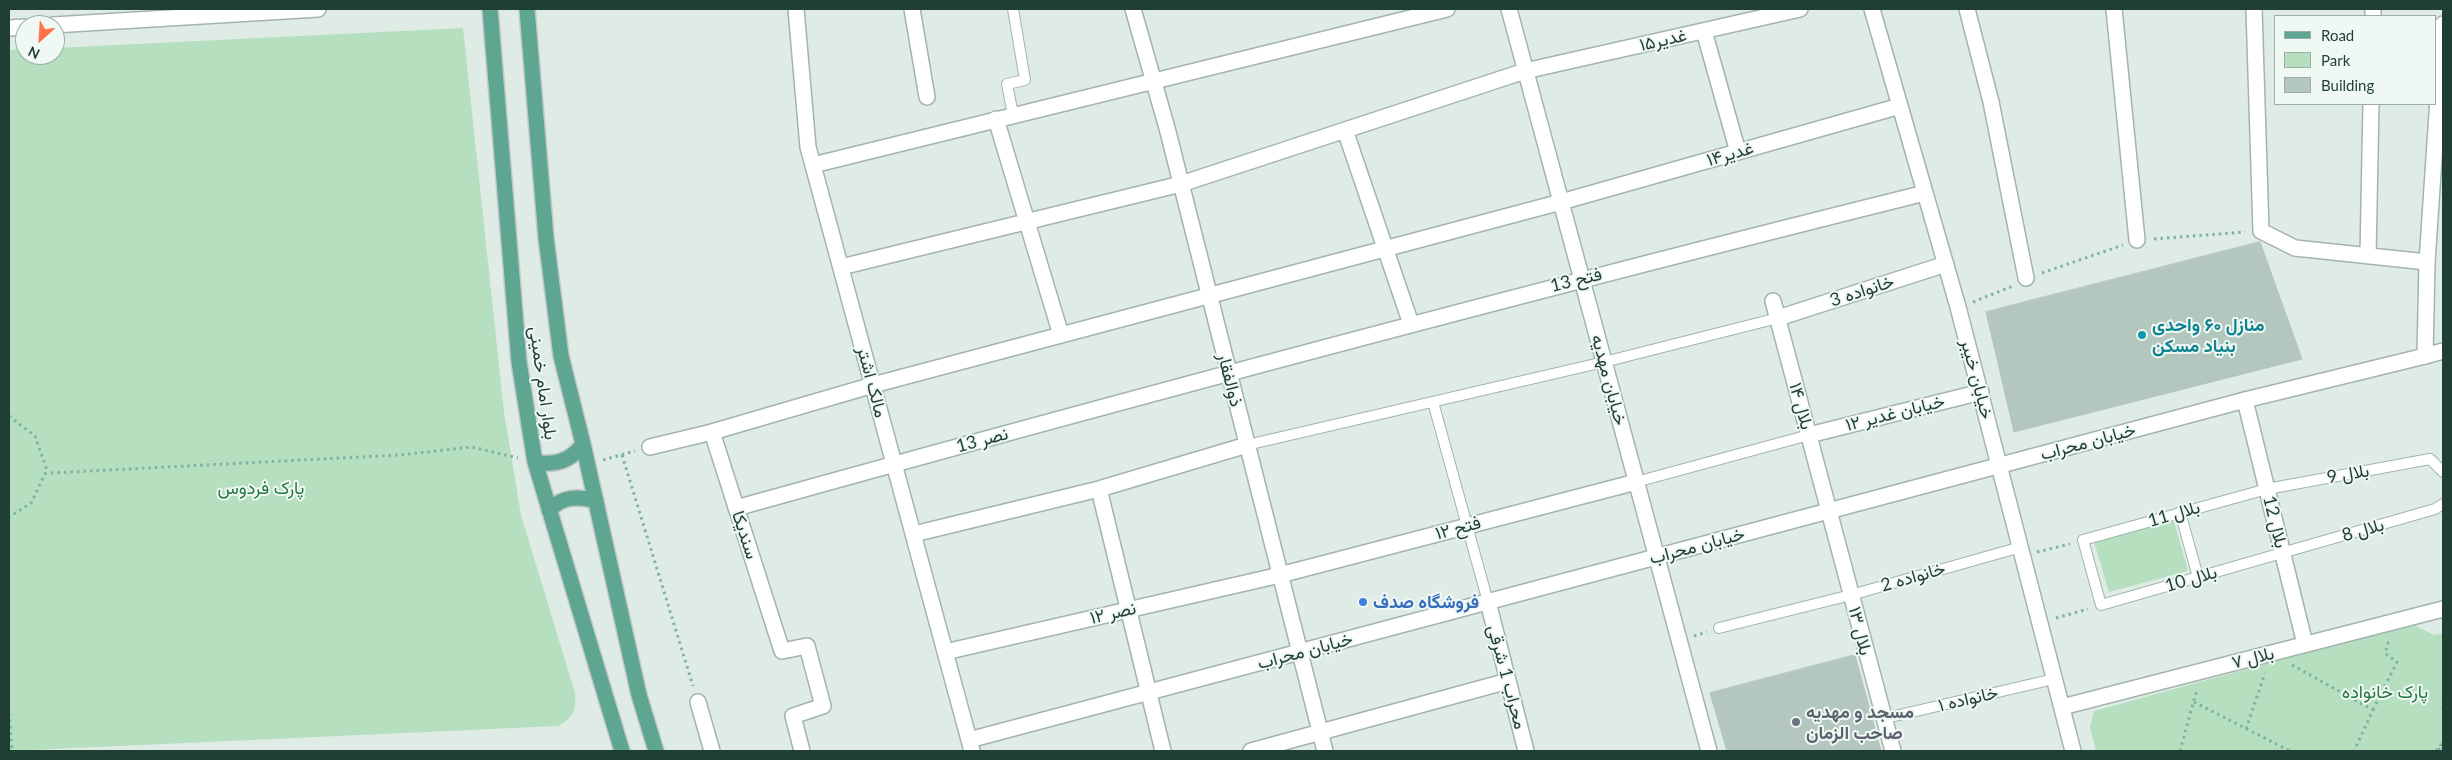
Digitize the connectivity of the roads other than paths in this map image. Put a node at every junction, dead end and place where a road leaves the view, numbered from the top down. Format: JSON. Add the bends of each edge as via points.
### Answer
{"nodes":[{"id":1,"x":318,"y":9,"type":"edge"},
{"id":2,"x":490,"y":9,"type":"edge"},
{"id":3,"x":527,"y":9,"type":"edge"},
{"id":4,"x":796,"y":9,"type":"edge"},
{"id":5,"x":912,"y":9,"type":"edge"},
{"id":6,"x":1013,"y":9,"type":"edge"},
{"id":7,"x":1133,"y":9,"type":"edge"},
{"id":8,"x":1447,"y":9,"type":"edge"},
{"id":9,"x":1509,"y":9,"type":"edge"},
{"id":10,"x":1800,"y":9,"type":"edge"},
{"id":11,"x":1872,"y":9,"type":"edge"},
{"id":12,"x":1968,"y":9,"type":"edge"},
{"id":13,"x":2114,"y":9,"type":"edge"},
{"id":14,"x":2254,"y":9,"type":"edge"},
{"id":15,"x":65,"y":24,"type":"edge"},
{"id":16,"x":2443,"y":24,"type":"edge"},
{"id":17,"x":1704,"y":31,"type":"junction"},
{"id":18,"x":1525,"y":72,"type":"junction"},
{"id":19,"x":1153,"y":80,"type":"junction"},
{"id":20,"x":927,"y":97,"type":"dead end"},
{"id":21,"x":2371,"y":105,"type":"edge"},
{"id":22,"x":1900,"y":106,"type":"junction"},
{"id":23,"x":2440,"y":106,"type":"edge"},
{"id":24,"x":1014,"y":115,"type":"junction"},
{"id":25,"x":996,"y":119,"type":"junction"},
{"id":26,"x":1345,"y":130,"type":"junction"},
{"id":27,"x":1738,"y":152,"type":"junction"},
{"id":28,"x":813,"y":165,"type":"junction"},
{"id":29,"x":1181,"y":184,"type":"junction"},
{"id":30,"x":1925,"y":193,"type":"junction"},
{"id":31,"x":1561,"y":202,"type":"junction"},
{"id":32,"x":1027,"y":222,"type":"junction"},
{"id":33,"x":2137,"y":240,"type":"road end"},
{"id":34,"x":1386,"y":248,"type":"junction"},
{"id":35,"x":2368,"y":256,"type":"junction"},
{"id":36,"x":2427,"y":262,"type":"junction"},
{"id":37,"x":1946,"y":264,"type":"junction"},
{"id":38,"x":841,"y":267,"type":"junction"},
{"id":39,"x":2026,"y":278,"type":"road end"},
{"id":40,"x":1581,"y":279,"type":"junction"},
{"id":41,"x":1209,"y":295,"type":"junction"},
{"id":42,"x":1773,"y":302,"type":"dead end"},
{"id":43,"x":1778,"y":318,"type":"junction"},
{"id":44,"x":1411,"y":324,"type":"junction"},
{"id":45,"x":1061,"y":335,"type":"junction"},
{"id":46,"x":2443,"y":351,"type":"edge"},
{"id":47,"x":2425,"y":356,"type":"junction"},
{"id":48,"x":1604,"y":362,"type":"junction"},
{"id":49,"x":1228,"y":372,"type":"junction"},
{"id":50,"x":873,"y":385,"type":"junction"},
{"id":51,"x":1980,"y":392,"type":"junction"},
{"id":52,"x":2245,"y":400,"type":"junction"},
{"id":53,"x":1433,"y":402,"type":"junction"},
{"id":54,"x":712,"y":432,"type":"junction"},
{"id":55,"x":1809,"y":435,"type":"junction"},
{"id":56,"x":583,"y":444,"type":"junction"},
{"id":57,"x":1247,"y":445,"type":"junction"},
{"id":58,"x":650,"y":447,"type":"road end"},
{"id":59,"x":535,"y":462,"type":"junction"},
{"id":60,"x":894,"y":464,"type":"junction"},
{"id":61,"x":2000,"y":466,"type":"junction"},
{"id":62,"x":2443,"y":472,"type":"edge"},
{"id":63,"x":1636,"y":482,"type":"junction"},
{"id":64,"x":1098,"y":489,"type":"junction"},
{"id":65,"x":2267,"y":489,"type":"junction"},
{"id":66,"x":596,"y":502,"type":"junction"},
{"id":67,"x":2443,"y":504,"type":"edge"},
{"id":68,"x":736,"y":508,"type":"junction"},
{"id":69,"x":549,"y":510,"type":"junction"},
{"id":70,"x":1829,"y":511,"type":"junction"},
{"id":71,"x":2180,"y":512,"type":"junction"},
{"id":72,"x":1467,"y":526,"type":"junction"},
{"id":73,"x":914,"y":534,"type":"junction"},
{"id":74,"x":2022,"y":551,"type":"junction"},
{"id":75,"x":2282,"y":553,"type":"junction"},
{"id":76,"x":1656,"y":557,"type":"junction"},
{"id":77,"x":1280,"y":574,"type":"junction"},
{"id":78,"x":2198,"y":577,"type":"junction"},
{"id":79,"x":1850,"y":595,"type":"junction"},
{"id":80,"x":1488,"y":602,"type":"junction"},
{"id":81,"x":2101,"y":605,"type":"joint"},
{"id":82,"x":2443,"y":609,"type":"edge"},
{"id":83,"x":1127,"y":610,"type":"junction"},
{"id":84,"x":1719,"y":628,"type":"road end"},
{"id":85,"x":2305,"y":644,"type":"junction"},
{"id":86,"x":945,"y":652,"type":"junction"},
{"id":87,"x":1300,"y":652,"type":"junction"},
{"id":88,"x":2054,"y":679,"type":"junction"},
{"id":89,"x":1508,"y":681,"type":"junction"},
{"id":90,"x":1148,"y":693,"type":"junction"},
{"id":91,"x":698,"y":702,"type":"road end"},
{"id":92,"x":2062,"y":707,"type":"junction"},
{"id":93,"x":1882,"y":718,"type":"junction"},
{"id":94,"x":1320,"y":732,"type":"junction"},
{"id":95,"x":971,"y":746,"type":"edge"},
{"id":96,"x":622,"y":751,"type":"edge"},
{"id":97,"x":656,"y":751,"type":"edge"},
{"id":98,"x":712,"y":751,"type":"edge"},
{"id":99,"x":802,"y":751,"type":"edge"},
{"id":100,"x":1163,"y":751,"type":"edge"},
{"id":101,"x":1251,"y":751,"type":"edge"},
{"id":102,"x":1325,"y":751,"type":"edge"},
{"id":103,"x":1526,"y":751,"type":"edge"},
{"id":104,"x":1709,"y":751,"type":"edge"},
{"id":105,"x":1893,"y":751,"type":"edge"},
{"id":106,"x":2073,"y":751,"type":"edge"}],
"edges":[{"from":1,"to":15,"type":"street"},
{"from":2,"to":59,"type":"main road","name":"بلوار امام خمینی","via":[[519,362]]},
{"from":3,"to":56,"type":"main road","name":"بلوار امام خمینی","via":[[546,238],[561,356]]},
{"from":4,"to":28,"type":"street","name":"مالک اشتر","via":[[808,147]]},
{"from":5,"to":20,"type":"street"},
{"from":6,"to":24,"type":"lane","via":[[1025,80],[1006,84]]},
{"from":7,"to":19,"type":"street","name":"ذوالفقار"},
{"from":8,"to":19,"type":"street"},
{"from":9,"to":18,"type":"street","name":"خیابان مهدیه"},
{"from":10,"to":17,"type":"street","name":"غدیر۱۵"},
{"from":11,"to":22,"type":"street","name":"خیابان خیبر"},
{"from":12,"to":39,"type":"street","via":[[1991,102]]},
{"from":13,"to":33,"type":"street"},
{"from":14,"to":35,"type":"street","via":[[2261,231],[2295,248]]},
{"from":16,"to":23,"type":"street"},
{"from":17,"to":18,"type":"street","name":"غدیر۱۵"},
{"from":17,"to":27,"type":"street"},
{"from":18,"to":26,"type":"street","name":"غدیر۱۵"},
{"from":18,"to":31,"type":"street","name":"خیابان مهدیه"},
{"from":19,"to":24,"type":"street"},
{"from":19,"to":29,"type":"street","name":"ذوالفقار"},
{"from":21,"to":35,"type":"street"},
{"from":22,"to":27,"type":"street","name":"غدیر۱۴"},
{"from":22,"to":30,"type":"street","name":"خیابان خیبر"},
{"from":23,"to":36,"type":"street"},
{"from":24,"to":25,"type":"street"},
{"from":25,"to":28,"type":"street"},
{"from":25,"to":32,"type":"street"},
{"from":26,"to":29,"type":"street","name":"غدیر۱۵"},
{"from":26,"to":34,"type":"street"},
{"from":27,"to":31,"type":"street","name":"غدیر۱۴"},
{"from":28,"to":38,"type":"street","name":"مالک اشتر"},
{"from":29,"to":32,"type":"street","name":"غدیر۱۵"},
{"from":29,"to":41,"type":"street","name":"ذوالفقار"},
{"from":30,"to":37,"type":"street","name":"خیابان خیبر"},
{"from":30,"to":40,"type":"street","name":"فتح 13"},
{"from":31,"to":34,"type":"street","name":"غدیر۱۴"},
{"from":31,"to":40,"type":"street","name":"خیابان مهدیه"},
{"from":32,"to":38,"type":"street","name":"غدیر۱۵"},
{"from":32,"to":45,"type":"street"},
{"from":34,"to":41,"type":"street","name":"غدیر۱۴"},
{"from":34,"to":44,"type":"street"},
{"from":35,"to":36,"type":"street"},
{"from":36,"to":47,"type":"street"},
{"from":37,"to":43,"type":"street","name":"خانواده 3"},
{"from":37,"to":51,"type":"street","name":"خیابان خیبر"},
{"from":38,"to":50,"type":"street","name":"مالک اشتر"},
{"from":40,"to":44,"type":"street","name":"فتح 13"},
{"from":40,"to":48,"type":"street","name":"خیابان مهدیه"},
{"from":41,"to":45,"type":"street","name":"غدیر۱۴"},
{"from":41,"to":49,"type":"street","name":"ذوالفقار"},
{"from":42,"to":43,"type":"street","name":"بلال ۱۴"},
{"from":43,"to":48,"type":"lane"},
{"from":43,"to":55,"type":"street","name":"بلال ۱۴"},
{"from":44,"to":49,"type":"street","name":"فتح 13"},
{"from":45,"to":50,"type":"street","name":"غدیر۱۴"},
{"from":46,"to":47,"type":"street","name":"خیابان محراب"},
{"from":47,"to":52,"type":"street","name":"خیابان محراب"},
{"from":48,"to":53,"type":"lane"},
{"from":48,"to":63,"type":"street","name":"خیابان مهدیه"},
{"from":49,"to":57,"type":"street","name":"ذوالفقار"},
{"from":49,"to":60,"type":"street","name":"نصر 13"},
{"from":50,"to":54,"type":"street"},
{"from":50,"to":60,"type":"street","name":"مالک اشتر"},
{"from":51,"to":55,"type":"street","name":"خیابان غدیر ۱۲"},
{"from":51,"to":61,"type":"street","name":"خیابان خیبر"},
{"from":52,"to":61,"type":"street","name":"خیابان محراب"},
{"from":52,"to":65,"type":"street","name":"بلال 12"},
{"from":53,"to":57,"type":"lane"},
{"from":53,"to":72,"type":"lane"},
{"from":54,"to":58,"type":"street"},
{"from":54,"to":68,"type":"street","name":"سندیکا"},
{"from":55,"to":63,"type":"lane"},
{"from":55,"to":70,"type":"street","name":"بلال ۱۴"},
{"from":56,"to":59,"type":"main road","via":[[578,452],[562,462]]},
{"from":56,"to":66,"type":"main road","name":"بلوار امام خمینی"},
{"from":57,"to":64,"type":"street"},
{"from":57,"to":77,"type":"street","name":"ذوالفقار"},
{"from":59,"to":69,"type":"main road","name":"بلوار امام خمینی"},
{"from":60,"to":68,"type":"street","name":"نصر 13"},
{"from":60,"to":73,"type":"street","name":"مالک اشتر"},
{"from":61,"to":70,"type":"street","name":"خیابان محراب"},
{"from":61,"to":74,"type":"street","name":"خیابان خیبر"},
{"from":62,"to":65,"type":"lane","name":"بلال 9","via":[[2430,459]]},
{"from":63,"to":72,"type":"street","name":"فتح ۱۲"},
{"from":63,"to":76,"type":"street","name":"خیابان مهدیه"},
{"from":64,"to":73,"type":"street"},
{"from":64,"to":83,"type":"street"},
{"from":65,"to":71,"type":"lane","name":"بلال 11"},
{"from":65,"to":75,"type":"street","name":"بلال 12"},
{"from":66,"to":69,"type":"main road","via":[[572,497],[556,503]]},
{"from":66,"to":97,"type":"main road","name":"بلوار امام خمینی","via":[[639,695]]},
{"from":67,"to":75,"type":"lane","name":"بلال 8"},
{"from":68,"to":99,"type":"street","name":"سندیکا","via":[[782,651],[806,646],[821,697],[823,706],[793,716]]},
{"from":69,"to":96,"type":"main road","name":"بلوار امام خمینی"},
{"from":70,"to":76,"type":"street","name":"خیابان محراب"},
{"from":70,"to":79,"type":"street","name":"بلال ۱۳"},
{"from":71,"to":78,"type":"lane"},
{"from":71,"to":81,"type":"lane","name":"بلال 11","via":[[2083,540]]},
{"from":72,"to":77,"type":"street","name":"فتح ۱۲"},
{"from":72,"to":80,"type":"lane"},
{"from":73,"to":86,"type":"street","name":"مالک اشتر"},
{"from":74,"to":79,"type":"lane","name":"خانواده 2"},
{"from":74,"to":88,"type":"street","name":"خیابان خیبر"},
{"from":75,"to":78,"type":"lane","name":"بلال 10"},
{"from":75,"to":85,"type":"street","name":"بلال 12"},
{"from":76,"to":80,"type":"street","name":"خیابان محراب"},
{"from":76,"to":104,"type":"street","name":"خیابان مهدیه"},
{"from":77,"to":83,"type":"street","name":"نصر ۱۲"},
{"from":77,"to":87,"type":"street","name":"ذوالفقار"},
{"from":78,"to":81,"type":"lane","name":"بلال 10"},
{"from":79,"to":84,"type":"lane","name":"خانواده 2"},
{"from":79,"to":93,"type":"street","name":"بلال ۱۳"},
{"from":80,"to":87,"type":"street","name":"خیابان محراب"},
{"from":80,"to":89,"type":"street","name":"محراب 1 شرقی"},
{"from":82,"to":85,"type":"street","name":"بلال ۷"},
{"from":83,"to":86,"type":"street","name":"نصر ۱۲"},
{"from":83,"to":90,"type":"street"},
{"from":85,"to":92,"type":"street","name":"بلال ۷"},
{"from":86,"to":95,"type":"street","name":"مالک اشتر"},
{"from":87,"to":90,"type":"street","name":"خیابان محراب"},
{"from":87,"to":94,"type":"street","name":"ذوالفقار"},
{"from":88,"to":92,"type":"street","name":"خیابان خیبر"},
{"from":88,"to":93,"type":"lane","name":"خانواده ۱"},
{"from":89,"to":94,"type":"street"},
{"from":89,"to":103,"type":"street","name":"محراب 1 شرقی"},
{"from":90,"to":95,"type":"street","name":"خیابان محراب"},
{"from":90,"to":100,"type":"street"},
{"from":91,"to":98,"type":"street"},
{"from":92,"to":106,"type":"street","name":"خیابان خیبر"},
{"from":93,"to":105,"type":"street","name":"بلال ۱۳"},
{"from":94,"to":101,"type":"street"},
{"from":94,"to":102,"type":"street","name":"ذوالفقار"}]}
